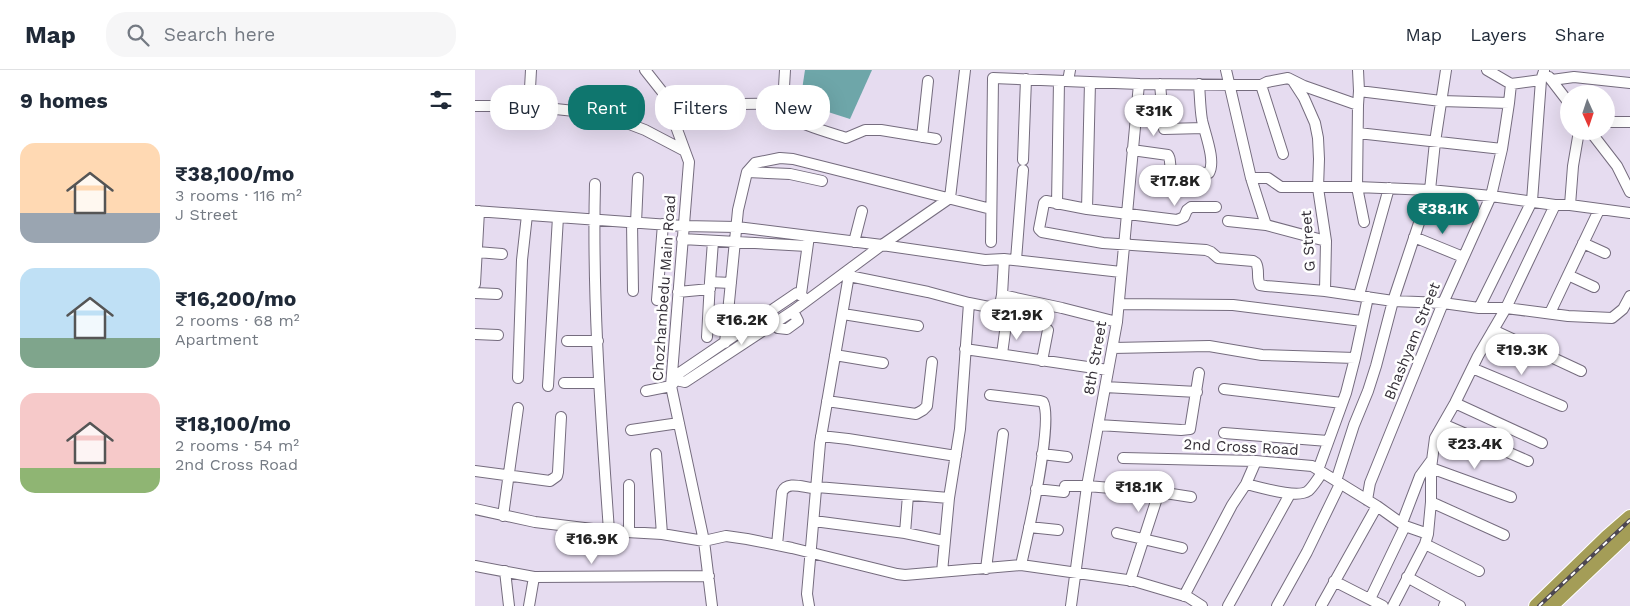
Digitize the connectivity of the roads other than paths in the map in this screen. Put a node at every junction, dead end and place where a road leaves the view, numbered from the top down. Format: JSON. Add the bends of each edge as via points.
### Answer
{"nodes":[{"id":1,"x":531,"y":70,"type":"edge"},
{"id":2,"x":645,"y":70,"type":"edge"},
{"id":3,"x":785,"y":70,"type":"edge"},
{"id":4,"x":965,"y":70,"type":"edge"},
{"id":5,"x":1069,"y":70,"type":"edge"},
{"id":6,"x":1226,"y":70,"type":"edge"},
{"id":7,"x":1358,"y":70,"type":"edge"},
{"id":8,"x":1446,"y":70,"type":"edge"},
{"id":9,"x":1487,"y":70,"type":"edge"},
{"id":10,"x":1545,"y":75,"type":"edge"},
{"id":11,"x":1288,"y":76,"type":"edge"},
{"id":12,"x":1025,"y":79,"type":"junction"},
{"id":13,"x":928,"y":81,"type":"dead end"},
{"id":14,"x":1064,"y":81,"type":"junction"},
{"id":15,"x":1091,"y":82,"type":"junction"},
{"id":16,"x":1630,"y":83,"type":"edge"},
{"id":17,"x":1139,"y":84,"type":"junction"},
{"id":18,"x":1160,"y":84,"type":"junction"},
{"id":19,"x":1199,"y":84,"type":"junction"},
{"id":20,"x":1228,"y":84,"type":"junction"},
{"id":21,"x":1511,"y":84,"type":"junction"},
{"id":22,"x":530,"y":85,"type":"edge"},
{"id":23,"x":657,"y":85,"type":"edge"},
{"id":24,"x":784,"y":85,"type":"edge"},
{"id":25,"x":1261,"y":85,"type":"junction"},
{"id":26,"x":1359,"y":91,"type":"junction"},
{"id":27,"x":1560,"y":92,"type":"edge"},
{"id":28,"x":1441,"y":101,"type":"junction"},
{"id":29,"x":1509,"y":103,"type":"junction"},
{"id":30,"x":1358,"y":105,"type":"junction"},
{"id":31,"x":475,"y":106,"type":"edge"},
{"id":32,"x":490,"y":106,"type":"edge"},
{"id":33,"x":558,"y":110,"type":"edge"},
{"id":34,"x":1615,"y":122,"type":"edge"},
{"id":35,"x":1630,"y":122,"type":"edge"},
{"id":36,"x":1204,"y":128,"type":"junction"},
{"id":37,"x":678,"y":130,"type":"edge"},
{"id":38,"x":822,"y":130,"type":"edge"},
{"id":39,"x":1358,"y":133,"type":"junction"},
{"id":40,"x":921,"y":137,"type":"junction"},
{"id":41,"x":936,"y":139,"type":"dead end"},
{"id":42,"x":1577,"y":140,"type":"edge"},
{"id":43,"x":1597,"y":140,"type":"edge"},
{"id":44,"x":1435,"y":142,"type":"junction"},
{"id":45,"x":1132,"y":150,"type":"junction"},
{"id":46,"x":1502,"y":150,"type":"junction"},
{"id":47,"x":685,"y":151,"type":"junction"},
{"id":48,"x":1283,"y":154,"type":"dead end"},
{"id":49,"x":1617,"y":166,"type":"junction"},
{"id":50,"x":1630,"y":167,"type":"edge"},
{"id":51,"x":747,"y":172,"type":"junction"},
{"id":52,"x":1173,"y":172,"type":"junction"},
{"id":53,"x":638,"y":178,"type":"dead end"},
{"id":54,"x":1251,"y":178,"type":"junction"},
{"id":55,"x":822,"y":181,"type":"dead end"},
{"id":56,"x":595,"y":184,"type":"dead end"},
{"id":57,"x":1171,"y":186,"type":"dead end"},
{"id":58,"x":1357,"y":187,"type":"junction"},
{"id":59,"x":1317,"y":188,"type":"junction"},
{"id":60,"x":1389,"y":188,"type":"junction"},
{"id":61,"x":1430,"y":190,"type":"junction"},
{"id":62,"x":1630,"y":192,"type":"edge"},
{"id":63,"x":1491,"y":196,"type":"junction"},
{"id":64,"x":950,"y":198,"type":"junction"},
{"id":65,"x":1532,"y":201,"type":"junction"},
{"id":66,"x":1057,"y":204,"type":"junction"},
{"id":67,"x":1555,"y":205,"type":"junction"},
{"id":68,"x":1570,"y":205,"type":"junction"},
{"id":69,"x":1216,"y":207,"type":"dead end"},
{"id":70,"x":991,"y":209,"type":"junction"},
{"id":71,"x":1087,"y":209,"type":"junction"},
{"id":72,"x":1599,"y":210,"type":"junction"},
{"id":73,"x":477,"y":211,"type":"edge"},
{"id":74,"x":862,"y":211,"type":"dead end"},
{"id":75,"x":1127,"y":213,"type":"junction"},
{"id":76,"x":1630,"y":214,"type":"edge"},
{"id":77,"x":527,"y":215,"type":"junction"},
{"id":78,"x":558,"y":217,"type":"junction"},
{"id":79,"x":594,"y":220,"type":"junction"},
{"id":80,"x":1228,"y":221,"type":"dead end"},
{"id":81,"x":634,"y":222,"type":"junction"},
{"id":82,"x":1365,"y":222,"type":"dead end"},
{"id":83,"x":663,"y":224,"type":"junction"},
{"id":84,"x":1266,"y":225,"type":"junction"},
{"id":85,"x":683,"y":226,"type":"junction"},
{"id":86,"x":737,"y":227,"type":"junction"},
{"id":87,"x":1414,"y":237,"type":"junction"},
{"id":88,"x":682,"y":239,"type":"junction"},
{"id":89,"x":713,"y":241,"type":"junction"},
{"id":90,"x":808,"y":241,"type":"junction"},
{"id":91,"x":1326,"y":241,"type":"junction"},
{"id":92,"x":735,"y":242,"type":"junction"},
{"id":93,"x":854,"y":242,"type":"junction"},
{"id":94,"x":991,"y":242,"type":"dead end"},
{"id":95,"x":1583,"y":244,"type":"junction"},
{"id":96,"x":882,"y":245,"type":"junction"},
{"id":97,"x":1123,"y":245,"type":"junction"},
{"id":98,"x":1605,"y":253,"type":"dead end"},
{"id":99,"x":502,"y":254,"type":"dead end"},
{"id":100,"x":1463,"y":256,"type":"junction"},
{"id":101,"x":476,"y":257,"type":"edge"},
{"id":102,"x":1004,"y":259,"type":"junction"},
{"id":103,"x":1017,"y":260,"type":"junction"},
{"id":104,"x":850,"y":272,"type":"junction"},
{"id":105,"x":1121,"y":272,"type":"junction"},
{"id":106,"x":1568,"y":275,"type":"junction"},
{"id":107,"x":731,"y":283,"type":"junction"},
{"id":108,"x":475,"y":284,"type":"edge"},
{"id":109,"x":710,"y":285,"type":"junction"},
{"id":110,"x":1594,"y":287,"type":"dead end"},
{"id":111,"x":633,"y":290,"type":"dead end"},
{"id":112,"x":1325,"y":291,"type":"junction"},
{"id":113,"x":678,"y":292,"type":"junction"},
{"id":114,"x":475,"y":293,"type":"edge"},
{"id":115,"x":497,"y":294,"type":"dead end"},
{"id":116,"x":1002,"y":295,"type":"junction"},
{"id":117,"x":1363,"y":296,"type":"junction"},
{"id":118,"x":1630,"y":296,"type":"edge"},
{"id":119,"x":802,"y":298,"type":"junction"},
{"id":120,"x":657,"y":300,"type":"dead end"},
{"id":121,"x":1393,"y":301,"type":"junction"},
{"id":122,"x":969,"y":303,"type":"junction"},
{"id":123,"x":1443,"y":303,"type":"junction"},
{"id":124,"x":1119,"y":304,"type":"junction"},
{"id":125,"x":1479,"y":308,"type":"junction"},
{"id":126,"x":1506,"y":308,"type":"junction"},
{"id":127,"x":1550,"y":313,"type":"junction"},
{"id":128,"x":843,"y":314,"type":"junction"},
{"id":129,"x":1362,"y":321,"type":"junction"},
{"id":130,"x":1117,"y":322,"type":"junction"},
{"id":131,"x":1006,"y":324,"type":"dead end"},
{"id":132,"x":918,"y":326,"type":"dead end"},
{"id":133,"x":1048,"y":330,"type":"dead end"},
{"id":134,"x":1493,"y":330,"type":"junction"},
{"id":135,"x":475,"y":334,"type":"edge"},
{"id":136,"x":498,"y":335,"type":"dead end"},
{"id":137,"x":707,"y":337,"type":"dead end"},
{"id":138,"x":567,"y":341,"type":"dead end"},
{"id":139,"x":598,"y":341,"type":"junction"},
{"id":140,"x":725,"y":343,"type":"junction"},
{"id":141,"x":1113,"y":348,"type":"junction"},
{"id":142,"x":965,"y":349,"type":"junction"},
{"id":143,"x":709,"y":352,"type":"junction"},
{"id":144,"x":1002,"y":354,"type":"junction"},
{"id":145,"x":835,"y":355,"type":"junction"},
{"id":146,"x":1355,"y":358,"type":"junction"},
{"id":147,"x":716,"y":361,"type":"junction"},
{"id":148,"x":1042,"y":361,"type":"junction"},
{"id":149,"x":932,"y":362,"type":"dead end"},
{"id":150,"x":883,"y":363,"type":"dead end"},
{"id":151,"x":1473,"y":368,"type":"junction"},
{"id":152,"x":1108,"y":370,"type":"junction"},
{"id":153,"x":1581,"y":370,"type":"dead end"},
{"id":154,"x":1199,"y":373,"type":"dead end"},
{"id":155,"x":517,"y":378,"type":"dead end"},
{"id":156,"x":564,"y":383,"type":"dead end"},
{"id":157,"x":599,"y":383,"type":"junction"},
{"id":158,"x":674,"y":383,"type":"junction"},
{"id":159,"x":548,"y":386,"type":"dead end"},
{"id":160,"x":1105,"y":387,"type":"junction"},
{"id":161,"x":1224,"y":389,"type":"dead end"},
{"id":162,"x":646,"y":390,"type":"dead end"},
{"id":163,"x":1197,"y":392,"type":"junction"},
{"id":164,"x":990,"y":395,"type":"dead end"},
{"id":165,"x":827,"y":401,"type":"junction"},
{"id":166,"x":1342,"y":403,"type":"junction"},
{"id":167,"x":1455,"y":404,"type":"junction"},
{"id":168,"x":1562,"y":406,"type":"dead end"},
{"id":169,"x":518,"y":408,"type":"dead end"},
{"id":170,"x":561,"y":417,"type":"dead end"},
{"id":171,"x":679,"y":423,"type":"junction"},
{"id":172,"x":1099,"y":424,"type":"junction"},
{"id":173,"x":1443,"y":424,"type":"junction"},
{"id":174,"x":631,"y":430,"type":"dead end"},
{"id":175,"x":1224,"y":432,"type":"dead end"},
{"id":176,"x":1003,"y":434,"type":"dead end"},
{"id":177,"x":821,"y":436,"type":"junction"},
{"id":178,"x":1328,"y":441,"type":"junction"},
{"id":179,"x":1541,"y":443,"type":"dead end"},
{"id":180,"x":656,"y":454,"type":"dead end"},
{"id":181,"x":1042,"y":454,"type":"junction"},
{"id":182,"x":956,"y":456,"type":"junction"},
{"id":183,"x":1067,"y":457,"type":"dead end"},
{"id":184,"x":1123,"y":458,"type":"dead end"},
{"id":185,"x":1256,"y":461,"type":"junction"},
{"id":186,"x":1528,"y":461,"type":"dead end"},
{"id":187,"x":1431,"y":464,"type":"junction"},
{"id":188,"x":475,"y":471,"type":"edge"},
{"id":189,"x":1320,"y":471,"type":"junction"},
{"id":190,"x":509,"y":476,"type":"junction"},
{"id":191,"x":1338,"y":482,"type":"junction"},
{"id":192,"x":1246,"y":484,"type":"junction"},
{"id":193,"x":629,"y":485,"type":"dead end"},
{"id":194,"x":1087,"y":486,"type":"junction"},
{"id":195,"x":815,"y":488,"type":"junction"},
{"id":196,"x":1037,"y":489,"type":"junction"},
{"id":197,"x":1159,"y":492,"type":"junction"},
{"id":198,"x":1290,"y":494,"type":"junction"},
{"id":199,"x":909,"y":495,"type":"junction"},
{"id":200,"x":1511,"y":497,"type":"dead end"},
{"id":201,"x":949,"y":498,"type":"junction"},
{"id":202,"x":1191,"y":498,"type":"dead end"},
{"id":203,"x":1367,"y":500,"type":"junction"},
{"id":204,"x":1431,"y":502,"type":"junction"},
{"id":205,"x":1377,"y":506,"type":"junction"},
{"id":206,"x":475,"y":509,"type":"edge"},
{"id":207,"x":503,"y":516,"type":"junction"},
{"id":208,"x":1630,"y":518,"type":"edge"},
{"id":209,"x":814,"y":521,"type":"junction"},
{"id":210,"x":1404,"y":524,"type":"junction"},
{"id":211,"x":1029,"y":527,"type":"junction"},
{"id":212,"x":1058,"y":530,"type":"dead end"},
{"id":213,"x":609,"y":531,"type":"junction"},
{"id":214,"x":1630,"y":531,"type":"edge"},
{"id":215,"x":629,"y":532,"type":"junction"},
{"id":216,"x":905,"y":533,"type":"junction"},
{"id":217,"x":1117,"y":533,"type":"dead end"},
{"id":218,"x":662,"y":534,"type":"junction"},
{"id":219,"x":1428,"y":534,"type":"junction"},
{"id":220,"x":1504,"y":535,"type":"dead end"},
{"id":221,"x":1144,"y":538,"type":"junction"},
{"id":222,"x":704,"y":541,"type":"junction"},
{"id":223,"x":944,"y":541,"type":"junction"},
{"id":224,"x":1425,"y":544,"type":"junction"},
{"id":225,"x":777,"y":545,"type":"junction"},
{"id":226,"x":1182,"y":548,"type":"dead end"},
{"id":227,"x":810,"y":553,"type":"junction"},
{"id":228,"x":1021,"y":565,"type":"junction"},
{"id":229,"x":475,"y":566,"type":"edge"},
{"id":230,"x":986,"y":568,"type":"junction"},
{"id":231,"x":505,"y":571,"type":"junction"},
{"id":232,"x":1479,"y":571,"type":"dead end"},
{"id":233,"x":942,"y":572,"type":"junction"},
{"id":234,"x":1074,"y":573,"type":"junction"},
{"id":235,"x":709,"y":576,"type":"junction"},
{"id":236,"x":534,"y":577,"type":"junction"},
{"id":237,"x":1407,"y":577,"type":"junction"},
{"id":238,"x":1130,"y":581,"type":"junction"},
{"id":239,"x":1334,"y":581,"type":"junction"},
{"id":240,"x":1184,"y":596,"type":"junction"},
{"id":241,"x":1370,"y":599,"type":"junction"},
{"id":242,"x":1445,"y":603,"type":"edge"},
{"id":243,"x":509,"y":606,"type":"edge"},
{"id":244,"x":529,"y":606,"type":"edge"},
{"id":245,"x":712,"y":606,"type":"edge"},
{"id":246,"x":809,"y":606,"type":"edge"},
{"id":247,"x":1071,"y":606,"type":"edge"},
{"id":248,"x":1202,"y":606,"type":"edge"},
{"id":249,"x":1227,"y":606,"type":"edge"},
{"id":250,"x":1277,"y":606,"type":"edge"},
{"id":251,"x":1321,"y":606,"type":"edge"},
{"id":252,"x":1383,"y":606,"type":"edge"},
{"id":253,"x":1393,"y":606,"type":"edge"},
{"id":254,"x":1460,"y":606,"type":"edge"},
{"id":255,"x":1536,"y":606,"type":"edge"},
{"id":256,"x":1551,"y":606,"type":"edge"}],
"edges":[{"from":1,"to":22,"type":"street"},
{"from":2,"to":23,"type":"street","name":"Chozhambedu Main Road"},
{"from":3,"to":24,"type":"street"},
{"from":4,"to":64,"type":"street"},
{"from":5,"to":14,"type":"street"},
{"from":6,"to":20,"type":"street"},
{"from":7,"to":26,"type":"street"},
{"from":8,"to":28,"type":"street"},
{"from":9,"to":21,"type":"street"},
{"from":10,"to":16,"type":"street"},
{"from":10,"to":21,"type":"street"},
{"from":10,"to":27,"type":"street"},
{"from":10,"to":65,"type":"street"},
{"from":11,"to":25,"type":"street"},
{"from":11,"to":30,"type":"street"},
{"from":11,"to":59,"type":"street","name":"G Street","via":[[1304,98],[1315,122],[1319,159]]},
{"from":12,"to":14,"type":"street"},
{"from":12,"to":70,"type":"street","via":[[993,78]]},
{"from":12,"to":103,"type":"street"},
{"from":13,"to":40,"type":"street"},
{"from":14,"to":15,"type":"street"},
{"from":14,"to":66,"type":"street"},
{"from":15,"to":17,"type":"street"},
{"from":15,"to":71,"type":"street"},
{"from":17,"to":18,"type":"street"},
{"from":17,"to":45,"type":"street","name":"8th Street"},
{"from":18,"to":19,"type":"street"},
{"from":18,"to":36,"type":"street","via":[[1164,129]]},
{"from":19,"to":20,"type":"street"},
{"from":19,"to":36,"type":"street"},
{"from":20,"to":25,"type":"street"},
{"from":20,"to":54,"type":"street"},
{"from":21,"to":29,"type":"street","name":"Bhashyam Street"},
{"from":25,"to":48,"type":"street"},
{"from":26,"to":28,"type":"street"},
{"from":26,"to":30,"type":"street"},
{"from":28,"to":29,"type":"street"},
{"from":28,"to":44,"type":"street"},
{"from":29,"to":46,"type":"street","name":"Bhashyam Street"},
{"from":30,"to":39,"type":"street"},
{"from":31,"to":32,"type":"street"},
{"from":33,"to":47,"type":"street","via":[[603,114],[645,130]]},
{"from":34,"to":35,"type":"street"},
{"from":36,"to":52,"type":"street","via":[[1210,172]]},
{"from":37,"to":47,"type":"street","name":"Chozhambedu Main Road"},
{"from":38,"to":40,"type":"street","via":[[846,138],[865,130]]},
{"from":39,"to":44,"type":"street"},
{"from":39,"to":58,"type":"street"},
{"from":40,"to":41,"type":"street"},
{"from":42,"to":68,"type":"street"},
{"from":43,"to":49,"type":"street"},
{"from":44,"to":46,"type":"street"},
{"from":44,"to":61,"type":"street"},
{"from":45,"to":52,"type":"street","via":[[1168,155]]},
{"from":45,"to":75,"type":"street","name":"8th Street"},
{"from":46,"to":63,"type":"street","name":"Bhashyam Street"},
{"from":47,"to":85,"type":"street","name":"Chozhambedu Main Road","via":[[689,162]]},
{"from":49,"to":50,"type":"street"},
{"from":49,"to":62,"type":"street"},
{"from":51,"to":55,"type":"street","via":[[790,174]]},
{"from":51,"to":64,"type":"street","via":[[755,163],[793,159]]},
{"from":51,"to":86,"type":"street"},
{"from":52,"to":57,"type":"street"},
{"from":53,"to":81,"type":"street"},
{"from":54,"to":59,"type":"street","via":[[1268,178],[1281,187]]},
{"from":54,"to":84,"type":"street"},
{"from":56,"to":79,"type":"street"},
{"from":58,"to":59,"type":"street"},
{"from":58,"to":60,"type":"street"},
{"from":58,"to":82,"type":"street"},
{"from":59,"to":91,"type":"street","name":"G Street"},
{"from":60,"to":61,"type":"street"},
{"from":60,"to":117,"type":"street"},
{"from":61,"to":63,"type":"street"},
{"from":61,"to":87,"type":"street"},
{"from":63,"to":65,"type":"street"},
{"from":63,"to":100,"type":"street","name":"Bhashyam Street"},
{"from":64,"to":70,"type":"street"},
{"from":64,"to":96,"type":"street"},
{"from":65,"to":67,"type":"street"},
{"from":65,"to":125,"type":"street"},
{"from":66,"to":71,"type":"street"},
{"from":66,"to":97,"type":"street","via":[[1044,203],[1039,228],[1042,232]]},
{"from":67,"to":68,"type":"street"},
{"from":67,"to":126,"type":"street"},
{"from":68,"to":72,"type":"street"},
{"from":69,"to":75,"type":"street","via":[[1191,207],[1184,217],[1177,220]]},
{"from":70,"to":94,"type":"street"},
{"from":71,"to":75,"type":"street"},
{"from":72,"to":76,"type":"street"},
{"from":72,"to":95,"type":"street"},
{"from":73,"to":77,"type":"street"},
{"from":73,"to":101,"type":"street"},
{"from":74,"to":93,"type":"street"},
{"from":75,"to":97,"type":"street","name":"8th Street"},
{"from":77,"to":78,"type":"street"},
{"from":77,"to":155,"type":"street"},
{"from":78,"to":79,"type":"street"},
{"from":78,"to":159,"type":"street"},
{"from":79,"to":81,"type":"street"},
{"from":79,"to":139,"type":"street"},
{"from":80,"to":84,"type":"street"},
{"from":81,"to":83,"type":"street"},
{"from":81,"to":111,"type":"street"},
{"from":83,"to":85,"type":"street"},
{"from":83,"to":120,"type":"street"},
{"from":84,"to":91,"type":"street"},
{"from":85,"to":86,"type":"street"},
{"from":85,"to":88,"type":"street","name":"Chozhambedu Main Road"},
{"from":86,"to":90,"type":"street"},
{"from":86,"to":92,"type":"street"},
{"from":87,"to":100,"type":"street"},
{"from":87,"to":121,"type":"street"},
{"from":88,"to":89,"type":"street"},
{"from":88,"to":113,"type":"street","name":"Chozhambedu Main Road"},
{"from":89,"to":92,"type":"street"},
{"from":89,"to":109,"type":"street"},
{"from":90,"to":92,"type":"street"},
{"from":90,"to":93,"type":"street"},
{"from":90,"to":119,"type":"street"},
{"from":91,"to":112,"type":"street","name":"G Street"},
{"from":92,"to":107,"type":"street"},
{"from":93,"to":96,"type":"street"},
{"from":95,"to":98,"type":"street"},
{"from":95,"to":106,"type":"street"},
{"from":96,"to":102,"type":"street","via":[[985,260]]},
{"from":96,"to":104,"type":"street"},
{"from":97,"to":105,"type":"street","name":"8th Street"},
{"from":97,"to":112,"type":"street","via":[[1206,250],[1218,258],[1257,263],[1260,285]]},
{"from":99,"to":101,"type":"street"},
{"from":100,"to":123,"type":"street","name":"Bhashyam Street"},
{"from":101,"to":108,"type":"street"},
{"from":102,"to":103,"type":"street"},
{"from":102,"to":116,"type":"street"},
{"from":103,"to":105,"type":"street"},
{"from":104,"to":119,"type":"street"},
{"from":104,"to":122,"type":"street"},
{"from":104,"to":128,"type":"street"},
{"from":105,"to":124,"type":"street","name":"8th Street"},
{"from":106,"to":110,"type":"street"},
{"from":106,"to":127,"type":"street"},
{"from":107,"to":109,"type":"street"},
{"from":107,"to":140,"type":"street"},
{"from":109,"to":113,"type":"street"},
{"from":109,"to":137,"type":"street"},
{"from":112,"to":117,"type":"street"},
{"from":113,"to":158,"type":"street","name":"Chozhambedu Main Road"},
{"from":114,"to":115,"type":"street"},
{"from":116,"to":122,"type":"street","via":[[997,309]]},
{"from":116,"to":130,"type":"street"},
{"from":117,"to":121,"type":"street"},
{"from":117,"to":129,"type":"street"},
{"from":118,"to":127,"type":"street","via":[[1623,309],[1612,318]]},
{"from":119,"to":140,"type":"street","via":[[797,293]]},
{"from":119,"to":147,"type":"street","via":[[793,311],[798,321],[787,330],[778,328],[776,322]]},
{"from":121,"to":123,"type":"street"},
{"from":121,"to":191,"type":"street","via":[[1376,366],[1354,425]]},
{"from":122,"to":142,"type":"street"},
{"from":123,"to":125,"type":"street"},
{"from":123,"to":203,"type":"street","name":"Bhashyam Street","via":[[1370,483]]},
{"from":124,"to":129,"type":"street","via":[[1233,305]]},
{"from":124,"to":130,"type":"street","name":"8th Street"},
{"from":125,"to":126,"type":"street"},
{"from":126,"to":127,"type":"street"},
{"from":126,"to":134,"type":"street"},
{"from":128,"to":132,"type":"street"},
{"from":128,"to":145,"type":"street"},
{"from":129,"to":146,"type":"street"},
{"from":130,"to":141,"type":"street","name":"8th Street"},
{"from":131,"to":144,"type":"street"},
{"from":133,"to":148,"type":"street"},
{"from":134,"to":151,"type":"street"},
{"from":134,"to":153,"type":"street"},
{"from":135,"to":136,"type":"street"},
{"from":138,"to":139,"type":"street"},
{"from":139,"to":157,"type":"street"},
{"from":140,"to":143,"type":"street"},
{"from":141,"to":146,"type":"street","via":[[1209,346],[1262,355]]},
{"from":141,"to":152,"type":"street","name":"8th Street"},
{"from":142,"to":144,"type":"street"},
{"from":142,"to":182,"type":"street"},
{"from":143,"to":147,"type":"street"},
{"from":143,"to":158,"type":"street","via":[[678,374]]},
{"from":144,"to":148,"type":"street"},
{"from":145,"to":150,"type":"street"},
{"from":145,"to":165,"type":"street"},
{"from":146,"to":166,"type":"street"},
{"from":147,"to":158,"type":"street","via":[[685,382]]},
{"from":148,"to":152,"type":"street"},
{"from":149,"to":165,"type":"street","via":[[927,406],[916,414]]},
{"from":151,"to":167,"type":"street"},
{"from":151,"to":168,"type":"street"},
{"from":152,"to":160,"type":"street","name":"8th Street"},
{"from":154,"to":163,"type":"street"},
{"from":156,"to":157,"type":"street"},
{"from":157,"to":213,"type":"street"},
{"from":158,"to":162,"type":"street"},
{"from":158,"to":171,"type":"street","name":"Chozhambedu Main Road"},
{"from":160,"to":163,"type":"street"},
{"from":160,"to":172,"type":"street","name":"8th Street"},
{"from":161,"to":166,"type":"street"},
{"from":163,"to":172,"type":"street","via":[[1190,430]]},
{"from":164,"to":181,"type":"street","via":[[1043,402]]},
{"from":165,"to":177,"type":"street"},
{"from":166,"to":178,"type":"street"},
{"from":167,"to":173,"type":"street"},
{"from":167,"to":179,"type":"street"},
{"from":169,"to":190,"type":"street"},
{"from":170,"to":190,"type":"street","via":[[557,476],[550,480]]},
{"from":171,"to":174,"type":"street"},
{"from":171,"to":222,"type":"street","name":"Chozhambedu Main Road"},
{"from":172,"to":194,"type":"street","name":"8th Street"},
{"from":173,"to":186,"type":"street"},
{"from":173,"to":187,"type":"street","via":[[1435,438]]},
{"from":175,"to":178,"type":"street"},
{"from":176,"to":230,"type":"street"},
{"from":177,"to":182,"type":"street"},
{"from":177,"to":195,"type":"street"},
{"from":178,"to":189,"type":"street"},
{"from":180,"to":218,"type":"street"},
{"from":181,"to":183,"type":"street"},
{"from":181,"to":196,"type":"street"},
{"from":182,"to":201,"type":"street"},
{"from":184,"to":185,"type":"street","name":"2nd Cross Road"},
{"from":185,"to":189,"type":"street","name":"2nd Cross Road","via":[[1312,466]]},
{"from":185,"to":192,"type":"street"},
{"from":187,"to":200,"type":"street"},
{"from":187,"to":204,"type":"street"},
{"from":187,"to":210,"type":"street","via":[[1420,476]]},
{"from":188,"to":190,"type":"street"},
{"from":189,"to":191,"type":"street","name":"2nd Cross Road"},
{"from":189,"to":198,"type":"street","via":[[1306,493]]},
{"from":190,"to":207,"type":"street"},
{"from":191,"to":203,"type":"street","name":"2nd Cross Road"},
{"from":191,"to":250,"type":"street","via":[[1307,552]]},
{"from":192,"to":198,"type":"street"},
{"from":192,"to":240,"type":"street"},
{"from":193,"to":215,"type":"street"},
{"from":194,"to":196,"type":"street"},
{"from":194,"to":197,"type":"street"},
{"from":194,"to":234,"type":"street","name":"8th Street"},
{"from":195,"to":199,"type":"street"},
{"from":195,"to":209,"type":"street"},
{"from":195,"to":225,"type":"street","via":[[789,485],[783,488]]},
{"from":196,"to":211,"type":"street"},
{"from":197,"to":202,"type":"street"},
{"from":197,"to":221,"type":"street"},
{"from":198,"to":249,"type":"street"},
{"from":199,"to":201,"type":"street"},
{"from":199,"to":216,"type":"street"},
{"from":201,"to":223,"type":"street"},
{"from":203,"to":205,"type":"street","name":"2nd Cross Road"},
{"from":204,"to":219,"type":"street"},
{"from":204,"to":220,"type":"street"},
{"from":205,"to":210,"type":"street","name":"2nd Cross Road"},
{"from":205,"to":239,"type":"street"},
{"from":206,"to":207,"type":"street"},
{"from":207,"to":213,"type":"street"},
{"from":208,"to":255,"type":"highway"},
{"from":209,"to":216,"type":"street"},
{"from":209,"to":227,"type":"street"},
{"from":210,"to":219,"type":"street","name":"2nd Cross Road"},
{"from":210,"to":241,"type":"street"},
{"from":211,"to":212,"type":"street"},
{"from":211,"to":228,"type":"street"},
{"from":213,"to":215,"type":"street"},
{"from":214,"to":256,"type":"highway"},
{"from":215,"to":218,"type":"street"},
{"from":216,"to":223,"type":"street"},
{"from":217,"to":221,"type":"street"},
{"from":218,"to":222,"type":"street"},
{"from":219,"to":224,"type":"street"},
{"from":221,"to":226,"type":"street"},
{"from":221,"to":238,"type":"street"},
{"from":222,"to":225,"type":"street","via":[[726,536]]},
{"from":222,"to":235,"type":"street","name":"Chozhambedu Main Road"},
{"from":223,"to":233,"type":"street"},
{"from":224,"to":232,"type":"street"},
{"from":224,"to":237,"type":"street"},
{"from":225,"to":227,"type":"street"},
{"from":227,"to":233,"type":"street","via":[[897,574]]},
{"from":227,"to":246,"type":"street"},
{"from":228,"to":230,"type":"street"},
{"from":228,"to":234,"type":"street"},
{"from":229,"to":231,"type":"street"},
{"from":230,"to":233,"type":"street"},
{"from":231,"to":236,"type":"street"},
{"from":231,"to":243,"type":"street"},
{"from":234,"to":238,"type":"street"},
{"from":234,"to":247,"type":"street","name":"8th Street"},
{"from":235,"to":236,"type":"street"},
{"from":235,"to":245,"type":"street","name":"Chozhambedu Main Road"},
{"from":236,"to":244,"type":"street"},
{"from":237,"to":242,"type":"street"},
{"from":237,"to":253,"type":"street"},
{"from":238,"to":240,"type":"street"},
{"from":239,"to":241,"type":"street"},
{"from":239,"to":251,"type":"street"},
{"from":240,"to":248,"type":"street"},
{"from":241,"to":252,"type":"street"},
{"from":242,"to":254,"type":"street"}]}
